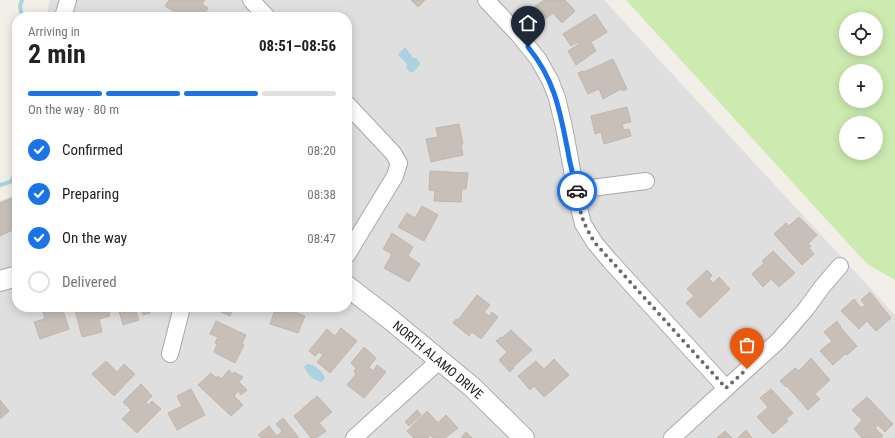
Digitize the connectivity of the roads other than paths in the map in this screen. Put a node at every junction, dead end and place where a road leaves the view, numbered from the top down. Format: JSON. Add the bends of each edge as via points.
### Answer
{"nodes":[{"id":1,"x":68,"y":0,"type":"edge"},
{"id":2,"x":251,"y":0,"type":"edge"},
{"id":3,"x":486,"y":0,"type":"edge"},
{"id":4,"x":64,"y":12,"type":"edge"},
{"id":5,"x":262,"y":12,"type":"edge"},
{"id":6,"x":352,"y":109,"type":"edge"},
{"id":7,"x":646,"y":181,"type":"dead end"},
{"id":8,"x":576,"y":190,"type":"junction"},
{"id":9,"x":352,"y":248,"type":"edge"},
{"id":10,"x":840,"y":266,"type":"dead end"},
{"id":11,"x":12,"y":277,"type":"edge"},
{"id":12,"x":0,"y":281,"type":"edge"},
{"id":13,"x":352,"y":289,"type":"edge"},
{"id":14,"x":181,"y":312,"type":"edge"},
{"id":15,"x":170,"y":354,"type":"dead end"},
{"id":16,"x":440,"y":360,"type":"junction"},
{"id":17,"x":726,"y":388,"type":"junction"},
{"id":18,"x":354,"y":438,"type":"edge"},
{"id":19,"x":524,"y":438,"type":"edge"},
{"id":20,"x":672,"y":438,"type":"edge"}],
"edges":[{"from":1,"to":4,"type":"street"},
{"from":2,"to":5,"type":"street"},
{"from":3,"to":8,"type":"street","via":[[518,34],[538,59],[550,80],[564,127]]},
{"from":6,"to":9,"type":"street","via":[[393,153],[399,163],[395,176]]},
{"from":7,"to":8,"type":"street"},
{"from":8,"to":17,"type":"street","via":[[584,224],[595,243]]},
{"from":10,"to":17,"type":"street","via":[[779,340]]},
{"from":11,"to":12,"type":"street"},
{"from":13,"to":16,"type":"street","name":"NORTH ALAMO DRIVE"},
{"from":14,"to":15,"type":"street"},
{"from":16,"to":18,"type":"street"},
{"from":16,"to":19,"type":"street","name":"NORTH ALAMO DRIVE","via":[[484,398]]},
{"from":17,"to":20,"type":"street"}]}
